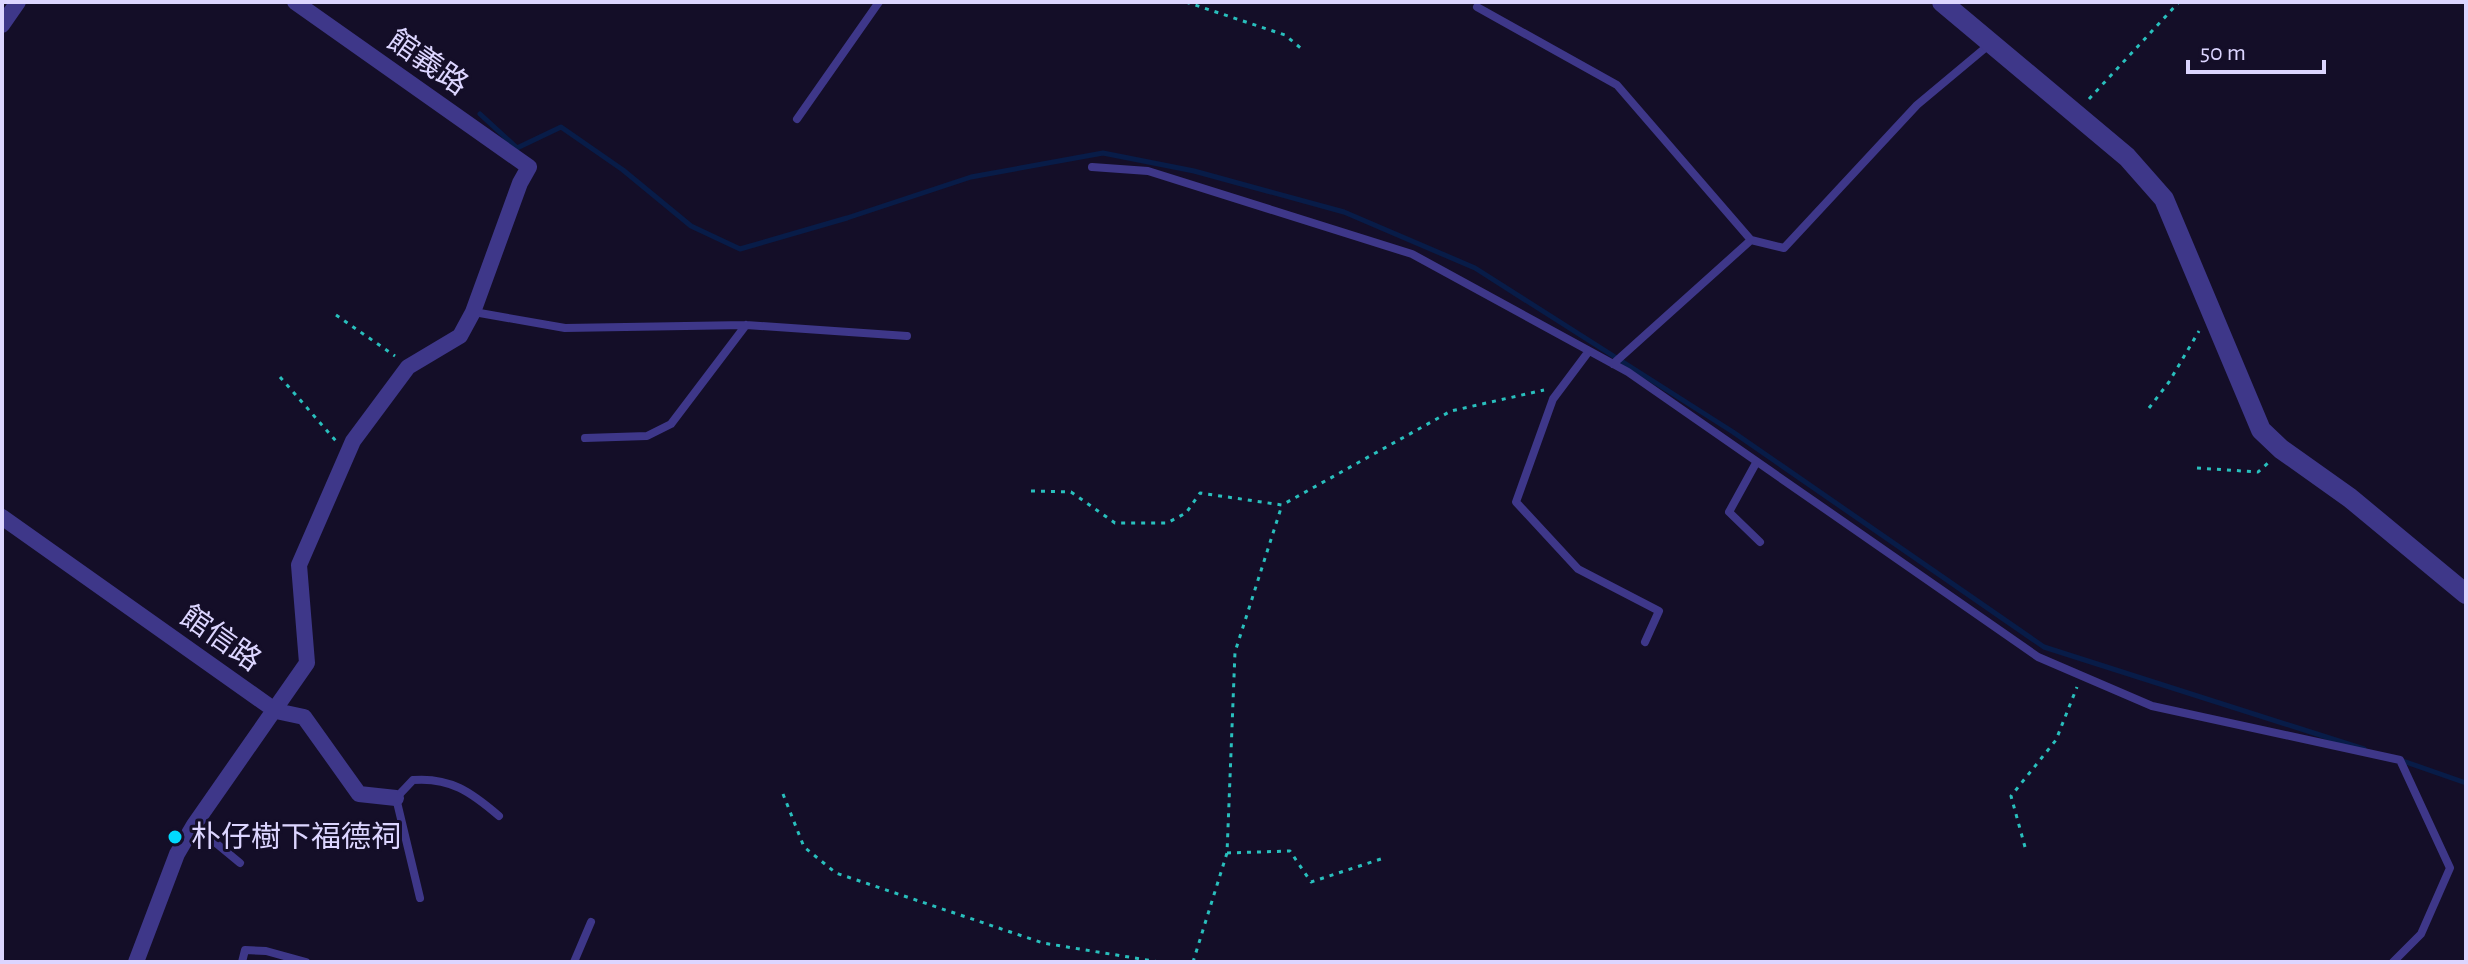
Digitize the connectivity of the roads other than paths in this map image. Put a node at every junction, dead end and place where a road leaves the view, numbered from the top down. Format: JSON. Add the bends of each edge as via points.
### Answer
{"nodes":[{"id":1,"x":18,"y":2,"type":"edge"},
{"id":2,"x":295,"y":2,"type":"edge"},
{"id":3,"x":879,"y":2,"type":"edge"},
{"id":4,"x":1942,"y":2,"type":"edge"},
{"id":5,"x":1477,"y":7,"type":"dead end"},
{"id":6,"x":2,"y":25,"type":"edge"},
{"id":7,"x":1991,"y":43,"type":"junction"},
{"id":8,"x":797,"y":119,"type":"dead end"},
{"id":9,"x":1092,"y":167,"type":"dead end"},
{"id":10,"x":1751,"y":240,"type":"junction"},
{"id":11,"x":473,"y":312,"type":"junction"},
{"id":12,"x":746,"y":325,"type":"junction"},
{"id":13,"x":907,"y":336,"type":"dead end"},
{"id":14,"x":1589,"y":351,"type":"junction"},
{"id":15,"x":1613,"y":364,"type":"junction"},
{"id":16,"x":585,"y":438,"type":"dead end"},
{"id":17,"x":1756,"y":463,"type":"junction"},
{"id":18,"x":2,"y":517,"type":"edge"},
{"id":19,"x":1760,"y":542,"type":"dead end"},
{"id":20,"x":2466,"y":594,"type":"edge"},
{"id":21,"x":1645,"y":642,"type":"dead end"},
{"id":22,"x":276,"y":711,"type":"junction"},
{"id":23,"x":396,"y":798,"type":"junction"},
{"id":24,"x":499,"y":816,"type":"dead end"},
{"id":25,"x":194,"y":825,"type":"junction"},
{"id":26,"x":240,"y":863,"type":"dead end"},
{"id":27,"x":420,"y":898,"type":"dead end"},
{"id":28,"x":591,"y":922,"type":"dead end"},
{"id":29,"x":136,"y":962,"type":"edge"},
{"id":30,"x":242,"y":962,"type":"edge"},
{"id":31,"x":306,"y":962,"type":"edge"},
{"id":32,"x":574,"y":962,"type":"edge"},
{"id":33,"x":2393,"y":962,"type":"edge"}],
"edges":[{"from":1,"to":6,"type":"street"},
{"from":2,"to":11,"type":"street","name":"館義路","via":[[529,167]]},
{"from":3,"to":8,"type":"lane"},
{"from":4,"to":7,"type":"street"},
{"from":5,"to":10,"type":"lane","via":[[1617,85]]},
{"from":7,"to":10,"type":"lane","via":[[1917,105],[1784,248]]},
{"from":7,"to":20,"type":"street","via":[[2127,157],[2164,199],[2261,430]]},
{"from":9,"to":14,"type":"lane","via":[[1148,171],[1412,254]]},
{"from":10,"to":15,"type":"lane"},
{"from":11,"to":12,"type":"lane","via":[[565,328]]},
{"from":11,"to":22,"type":"street","via":[[460,336],[408,367],[353,441],[299,565],[307,663]]},
{"from":12,"to":13,"type":"lane"},
{"from":12,"to":16,"type":"lane","via":[[671,424],[647,436]]},
{"from":14,"to":15,"type":"lane"},
{"from":14,"to":21,"type":"lane","via":[[1553,399],[1516,502],[1578,569],[1659,611]]},
{"from":15,"to":17,"type":"lane"},
{"from":17,"to":19,"type":"lane","via":[[1729,512]]},
{"from":17,"to":33,"type":"lane","via":[[2038,657],[2152,706],[2400,760],[2450,868],[2421,934]]},
{"from":18,"to":22,"type":"street","name":"館信路"},
{"from":22,"to":23,"type":"street","name":"館信路","via":[[304,717],[359,794]]},
{"from":22,"to":25,"type":"street"},
{"from":23,"to":24,"type":"lane","via":[[413,780],[435,778],[472,793]]},
{"from":23,"to":27,"type":"lane"},
{"from":25,"to":26,"type":"lane"},
{"from":25,"to":29,"type":"street","via":[[177,854]]},
{"from":28,"to":32,"type":"lane"},
{"from":30,"to":31,"type":"lane","via":[[245,950]]}]}
